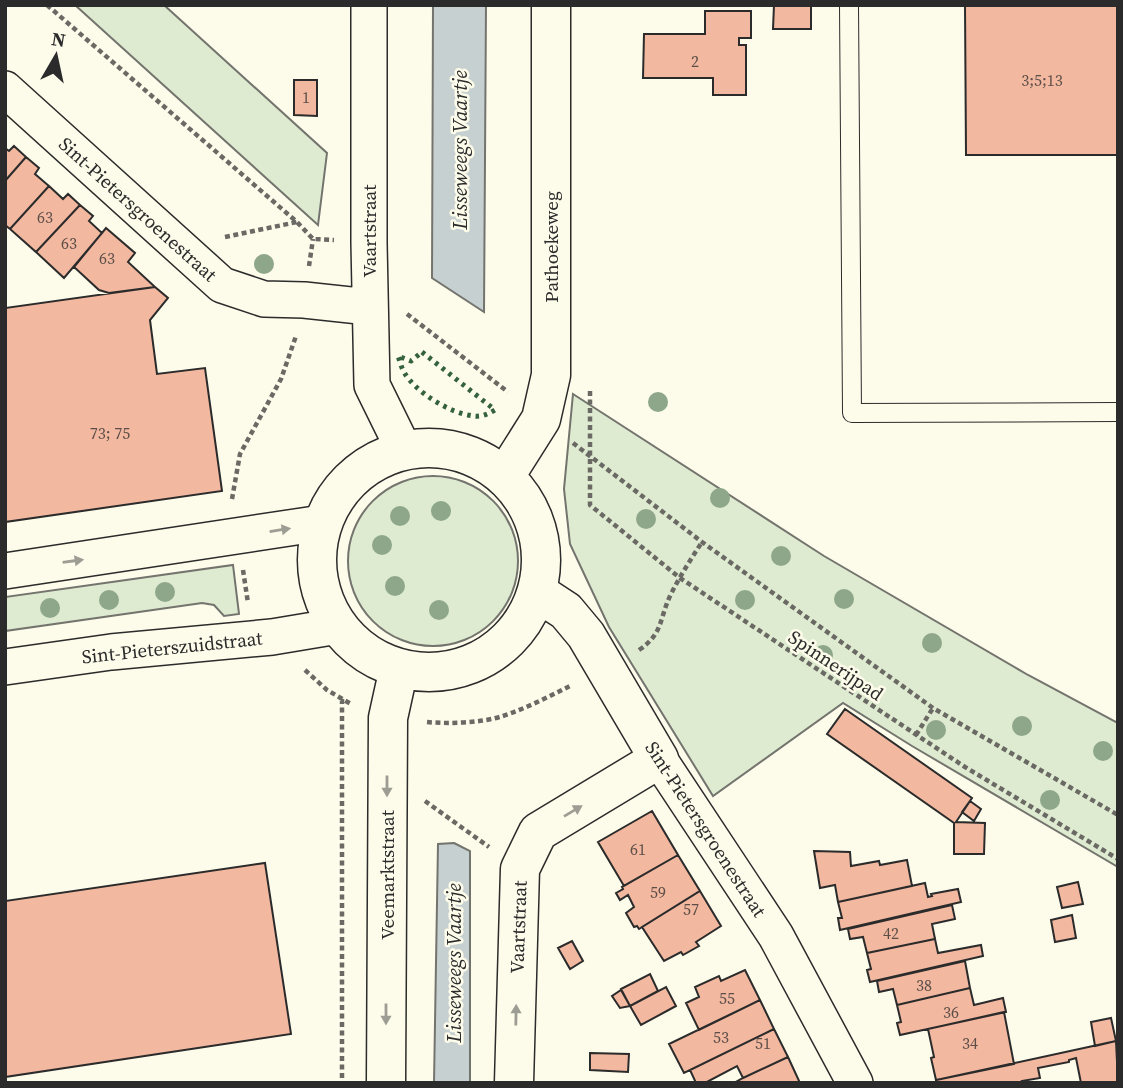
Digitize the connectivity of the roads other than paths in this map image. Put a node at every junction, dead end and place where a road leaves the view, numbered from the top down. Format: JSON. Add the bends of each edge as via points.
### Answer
{"nodes":[{"id":1,"x":369,"y":5,"type":"edge"},
{"id":2,"x":551,"y":5,"type":"edge"},
{"id":3,"x":849,"y":5,"type":"edge"},
{"id":4,"x":5,"y":89,"type":"edge"},
{"id":5,"x":384,"y":307,"type":"junction"},
{"id":6,"x":1118,"y":412,"type":"edge"},
{"id":7,"x":404,"y":450,"type":"junction"},
{"id":8,"x":505,"y":477,"type":"junction"},
{"id":9,"x":322,"y":523,"type":"junction"},
{"id":10,"x":5,"y":570,"type":"edge"},
{"id":11,"x":537,"y":592,"type":"junction"},
{"id":12,"x":338,"y":626,"type":"junction"},
{"id":13,"x":5,"y":667,"type":"edge"},
{"id":14,"x":399,"y":668,"type":"junction"},
{"id":15,"x":659,"y":759,"type":"junction"},
{"id":16,"x":386,"y":1083,"type":"edge"},
{"id":17,"x":514,"y":1083,"type":"edge"},
{"id":18,"x":855,"y":1083,"type":"edge"}],
"edges":[{"from":1,"to":5,"type":"street","name":"Vaartstraat"},
{"from":2,"to":8,"type":"main road","name":"Pathoekeweg","via":[[551,375],[541,419]]},
{"from":3,"to":6,"type":"lane","via":[[852,413]]},
{"from":4,"to":5,"type":"street","name":"Sint-Pietersgroenestraat","via":[[222,285],[264,299]]},
{"from":5,"to":7,"type":"street","name":"Vaartstraat","via":[[372,385]]},
{"from":7,"to":8,"type":"main road","via":[[440,448],[475,457]]},
{"from":7,"to":9,"type":"main road","via":[[372,463],[342,488]]},
{"from":8,"to":11,"type":"main road","via":[[525,501],[538,529],[542,561]]},
{"from":10,"to":9,"type":"street","one_way":true},
{"from":9,"to":12,"type":"main road","via":[[316,559],[321,594]]},
{"from":11,"to":14,"type":"main road","via":[[522,623],[498,648],[467,666],[433,672]]},
{"from":11,"to":15,"type":"main road","name":"Sint-Pietersgroenestraat","via":[[566,611],[586,635]]},
{"from":12,"to":13,"type":"street","name":"Sint-Pieterszuidstraat"},
{"from":12,"to":14,"type":"main road","via":[[365,652]]},
{"from":14,"to":16,"type":"main road","name":"Veemarktstraat","one_way":true,"via":[[388,718]]},
{"from":17,"to":15,"type":"main road","name":"Vaartstraat","one_way":true,"via":[[520,869],[538,832]]},
{"from":15,"to":18,"type":"street","name":"Sint-Pietersgroenestraat","via":[[776,936]]}]}
